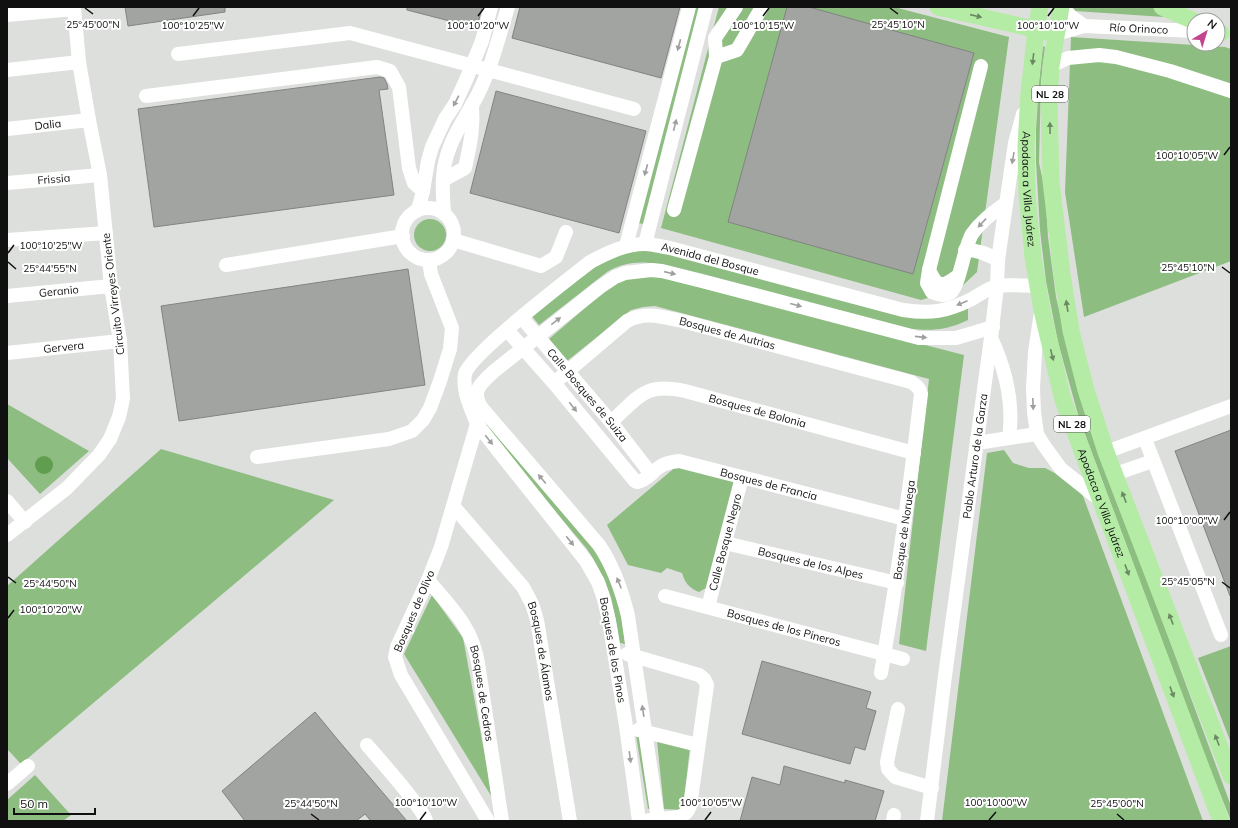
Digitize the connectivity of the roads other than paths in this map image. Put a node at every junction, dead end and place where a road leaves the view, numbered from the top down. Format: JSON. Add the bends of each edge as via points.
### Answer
{"nodes":[{"id":1,"x":491,"y":7,"type":"edge"},
{"id":2,"x":508,"y":7,"type":"edge"},
{"id":3,"x":689,"y":7,"type":"edge"},
{"id":4,"x":706,"y":7,"type":"edge"},
{"id":5,"x":736,"y":7,"type":"edge"},
{"id":6,"x":762,"y":7,"type":"edge"},
{"id":7,"x":938,"y":7,"type":"edge"},
{"id":8,"x":1040,"y":7,"type":"edge"},
{"id":9,"x":74,"y":8,"type":"edge"},
{"id":10,"x":1059,"y":8,"type":"edge"},
{"id":11,"x":1168,"y":8,"type":"edge"},
{"id":12,"x":7,"y":15,"type":"edge"},
{"id":13,"x":1186,"y":17,"type":"edge"},
{"id":14,"x":1084,"y":26,"type":"junction"},
{"id":15,"x":1036,"y":30,"type":"junction"},
{"id":16,"x":1186,"y":31,"type":"edge"},
{"id":17,"x":1056,"y":34,"type":"junction"},
{"id":18,"x":178,"y":54,"type":"dead end"},
{"id":19,"x":716,"y":57,"type":"junction"},
{"id":20,"x":79,"y":62,"type":"junction"},
{"id":21,"x":472,"y":66,"type":"junction"},
{"id":22,"x":981,"y":66,"type":"dead end"},
{"id":23,"x":1051,"y":66,"type":"junction"},
{"id":24,"x":7,"y":70,"type":"edge"},
{"id":25,"x":488,"y":70,"type":"junction"},
{"id":26,"x":1231,"y":91,"type":"edge"},
{"id":27,"x":1028,"y":93,"type":"junction"},
{"id":28,"x":146,"y":96,"type":"dead end"},
{"id":29,"x":472,"y":105,"type":"junction"},
{"id":30,"x":634,"y":109,"type":"dead end"},
{"id":31,"x":89,"y":120,"type":"junction"},
{"id":32,"x":7,"y":129,"type":"edge"},
{"id":33,"x":100,"y":175,"type":"junction"},
{"id":34,"x":443,"y":180,"type":"junction"},
{"id":35,"x":7,"y":183,"type":"edge"},
{"id":36,"x":423,"y":191,"type":"junction"},
{"id":37,"x":1006,"y":203,"type":"junction"},
{"id":38,"x":418,"y":210,"type":"junction"},
{"id":39,"x":674,"y":210,"type":"dead end"},
{"id":40,"x":444,"y":214,"type":"junction"},
{"id":41,"x":566,"y":232,"type":"dead end"},
{"id":42,"x":106,"y":233,"type":"junction"},
{"id":43,"x":403,"y":236,"type":"junction"},
{"id":44,"x":7,"y":240,"type":"edge"},
{"id":45,"x":453,"y":240,"type":"junction"},
{"id":46,"x":645,"y":244,"type":"junction"},
{"id":47,"x":626,"y":246,"type":"junction"},
{"id":48,"x":965,"y":250,"type":"junction"},
{"id":49,"x":429,"y":260,"type":"junction"},
{"id":50,"x":998,"y":260,"type":"junction"},
{"id":51,"x":226,"y":266,"type":"dead end"},
{"id":52,"x":111,"y":286,"type":"junction"},
{"id":53,"x":997,"y":286,"type":"junction"},
{"id":54,"x":1037,"y":286,"type":"junction"},
{"id":55,"x":7,"y":296,"type":"edge"},
{"id":56,"x":1042,"y":310,"type":"junction"},
{"id":57,"x":522,"y":318,"type":"junction"},
{"id":58,"x":507,"y":330,"type":"junction"},
{"id":59,"x":992,"y":333,"type":"junction"},
{"id":60,"x":538,"y":336,"type":"junction"},
{"id":61,"x":120,"y":341,"type":"junction"},
{"id":62,"x":523,"y":348,"type":"junction"},
{"id":63,"x":7,"y":353,"type":"edge"},
{"id":64,"x":567,"y":371,"type":"junction"},
{"id":65,"x":465,"y":379,"type":"joint"},
{"id":66,"x":554,"y":383,"type":"junction"},
{"id":67,"x":918,"y":387,"type":"joint"},
{"id":68,"x":476,"y":394,"type":"joint"},
{"id":69,"x":1231,"y":406,"type":"edge"},
{"id":70,"x":481,"y":407,"type":"junction"},
{"id":71,"x":611,"y":422,"type":"junction"},
{"id":72,"x":477,"y":424,"type":"junction"},
{"id":73,"x":1037,"y":434,"type":"junction"},
{"id":74,"x":1009,"y":438,"type":"junction"},
{"id":75,"x":1145,"y":438,"type":"junction"},
{"id":76,"x":977,"y":443,"type":"junction"},
{"id":77,"x":1106,"y":452,"type":"junction"},
{"id":78,"x":914,"y":453,"type":"junction"},
{"id":79,"x":257,"y":457,"type":"dead end"},
{"id":80,"x":1153,"y":461,"type":"junction"},
{"id":81,"x":651,"y":474,"type":"junction"},
{"id":82,"x":1115,"y":474,"type":"junction"},
{"id":83,"x":742,"y":477,"type":"junction"},
{"id":84,"x":637,"y":482,"type":"joint"},
{"id":85,"x":1100,"y":500,"type":"junction"},
{"id":86,"x":7,"y":501,"type":"edge"},
{"id":87,"x":454,"y":507,"type":"junction"},
{"id":88,"x":905,"y":519,"type":"junction"},
{"id":89,"x":25,"y":522,"type":"junction"},
{"id":90,"x":7,"y":535,"type":"edge"},
{"id":91,"x":725,"y":543,"type":"junction"},
{"id":92,"x":428,"y":580,"type":"junction"},
{"id":93,"x":897,"y":583,"type":"junction"},
{"id":94,"x":665,"y":596,"type":"dead end"},
{"id":95,"x":708,"y":607,"type":"junction"},
{"id":96,"x":1221,"y":636,"type":"dead end"},
{"id":97,"x":613,"y":650,"type":"junction"},
{"id":98,"x":884,"y":654,"type":"junction"},
{"id":99,"x":634,"y":656,"type":"junction"},
{"id":100,"x":903,"y":659,"type":"dead end"},
{"id":101,"x":881,"y":673,"type":"dead end"},
{"id":102,"x":898,"y":710,"type":"dead end"},
{"id":103,"x":626,"y":726,"type":"junction"},
{"id":104,"x":646,"y":733,"type":"junction"},
{"id":105,"x":367,"y":745,"type":"dead end"},
{"id":106,"x":698,"y":745,"type":"junction"},
{"id":107,"x":28,"y":766,"type":"dead end"},
{"id":108,"x":1231,"y":776,"type":"edge"},
{"id":109,"x":7,"y":784,"type":"edge"},
{"id":110,"x":932,"y":788,"type":"junction"},
{"id":111,"x":658,"y":819,"type":"junction"},
{"id":112,"x":426,"y":821,"type":"edge"},
{"id":113,"x":488,"y":821,"type":"edge"},
{"id":114,"x":502,"y":821,"type":"edge"},
{"id":115,"x":570,"y":821,"type":"edge"},
{"id":116,"x":641,"y":821,"type":"edge"},
{"id":117,"x":927,"y":821,"type":"edge"},
{"id":118,"x":1220,"y":821,"type":"edge"}],
"edges":[{"from":1,"to":21,"type":"street"},
{"from":2,"to":25,"type":"street"},
{"from":3,"to":47,"type":"street","one_way":true},
{"from":46,"to":4,"type":"street","one_way":true},
{"from":5,"to":19,"type":"street","via":[[716,38]]},
{"from":6,"to":19,"type":"street","via":[[736,50]]},
{"from":7,"to":15,"type":"main road","one_way":true},
{"from":8,"to":15,"type":"main road","name":"Apodaca a Villa Juárez","number":"NL 28"},
{"from":9,"to":12,"type":"street"},
{"from":9,"to":20,"type":"street","name":"Circuito Virreyes Oriente"},
{"from":10,"to":14,"type":"street"},
{"from":10,"to":17,"type":"main road","name":"Apodaca a Villa Juárez","number":"NL 28"},
{"from":11,"to":13,"type":"main road"},
{"from":14,"to":16,"type":"street","name":"Río Orinoco"},
{"from":14,"to":17,"type":"street","name":"Río Orinoco"},
{"from":15,"to":17,"type":"main road"},
{"from":15,"to":27,"type":"main road","name":"Apodaca a Villa Juárez","number":"NL 28","one_way":true},
{"from":17,"to":23,"type":"main road","name":"Apodaca a Villa Juárez","number":"NL 28"},
{"from":18,"to":21,"type":"street","via":[[350,33]]},
{"from":19,"to":39,"type":"street"},
{"from":20,"to":24,"type":"street"},
{"from":20,"to":31,"type":"street","name":"Circuito Virreyes Oriente"},
{"from":21,"to":25,"type":"street"},
{"from":21,"to":36,"type":"street","one_way":true,"via":[[432,147]]},
{"from":22,"to":48,"type":"street","via":[[929,270],[927,283],[932,292],[942,296],[956,287]]},
{"from":23,"to":26,"type":"street","via":[[1068,58],[1099,55],[1170,71]]},
{"from":77,"to":23,"type":"main road","name":"Apodaca a Villa Juárez","number":"NL 28","one_way":true,"via":[[1073,339],[1062,274],[1051,181]]},
{"from":25,"to":29,"type":"street"},
{"from":25,"to":30,"type":"street"},
{"from":27,"to":37,"type":"street","name":"Pablo Arturo de la Garza","one_way":true,"via":[[1015,143]]},
{"from":27,"to":54,"type":"main road","name":"Apodaca a Villa Juárez","number":"NL 28","via":[[1027,193]]},
{"from":28,"to":36,"type":"street","via":[[377,66],[390,71],[399,87],[409,168],[414,183]]},
{"from":29,"to":34,"type":"street","via":[[449,149]]},
{"from":29,"to":34,"type":"street","via":[[472,134],[465,168]]},
{"from":31,"to":32,"type":"street","name":"Dalia"},
{"from":31,"to":33,"type":"street","name":"Circuito Virreyes Oriente"},
{"from":33,"to":35,"type":"street","name":"Frissia"},
{"from":33,"to":42,"type":"street","name":"Circuito Virreyes Oriente"},
{"from":34,"to":40,"type":"street"},
{"from":36,"to":38,"type":"street"},
{"from":37,"to":48,"type":"street","one_way":true,"via":[[982,222],[972,234]]},
{"from":37,"to":50,"type":"street","name":"Pablo Arturo de la Garza"},
{"from":38,"to":40,"type":"street","via":[[428,208]]},
{"from":38,"to":43,"type":"street","via":[[409,216]]},
{"from":40,"to":45,"type":"street","via":[[451,223]]},
{"from":41,"to":45,"type":"street","via":[[556,257],[541,266]]},
{"from":42,"to":44,"type":"street"},
{"from":42,"to":52,"type":"street","name":"Circuito Virreyes Oriente"},
{"from":43,"to":49,"type":"street","via":[[410,252]]},
{"from":43,"to":51,"type":"street"},
{"from":45,"to":49,"type":"street","via":[[442,256]]},
{"from":46,"to":47,"type":"street","name":"Avenida del Bosque"},
{"from":53,"to":46,"type":"street","name":"Avenida del Bosque","one_way":true,"via":[[939,312],[903,310],[670,248]]},
{"from":47,"to":57,"type":"street","name":"Avenida del Bosque","via":[[590,262]]},
{"from":48,"to":50,"type":"street","via":[[975,250]]},
{"from":49,"to":79,"type":"street","via":[[431,274],[452,328],[450,348],[442,375],[423,420],[412,431],[389,440]]},
{"from":50,"to":53,"type":"street","name":"Pablo Arturo de la Garza"},
{"from":52,"to":55,"type":"street","name":"Geranio"},
{"from":52,"to":61,"type":"street","name":"Circuito Virreyes Oriente"},
{"from":53,"to":54,"type":"street"},
{"from":53,"to":59,"type":"street","name":"Pablo Arturo de la Garza"},
{"from":54,"to":56,"type":"main road","name":"Apodaca a Villa Juárez","number":"NL 28"},
{"from":56,"to":73,"type":"street","one_way":true,"via":[[1035,352],[1033,388]]},
{"from":56,"to":85,"type":"main road","name":"Apodaca a Villa Juárez","number":"NL 28","one_way":true,"via":[[1063,400]]},
{"from":57,"to":58,"type":"street","name":"Avenida del Bosque"},
{"from":57,"to":60,"type":"street","name":"Calle Bosques de Suiza"},
{"from":58,"to":62,"type":"street","name":"Calle Bosques de Suiza"},
{"from":58,"to":65,"type":"street","name":"Avenida del Bosque","via":[[472,362]]},
{"from":60,"to":59,"type":"street","name":"Avenida del Bosque","one_way":true,"via":[[615,277],[634,271],[650,270],[702,281],[919,338],[956,338]]},
{"from":59,"to":74,"type":"street","via":[[1009,392]]},
{"from":59,"to":76,"type":"street","name":"Pablo Arturo de la Garza"},
{"from":60,"to":62,"type":"street","name":"Avenida del Bosque"},
{"from":60,"to":64,"type":"street","name":"Calle Bosques de Suiza"},
{"from":61,"to":63,"type":"street","name":"Gervera"},
{"from":61,"to":89,"type":"street","name":"Circuito Virreyes Oriente","via":[[123,399],[119,418],[110,438],[99,455],[67,488]]},
{"from":62,"to":66,"type":"street","name":"Calle Bosques de Suiza"},
{"from":62,"to":68,"type":"street","name":"Avenida del Bosque","via":[[493,372],[481,384]]},
{"from":64,"to":66,"type":"street","name":"Bosques de Autrias"},
{"from":64,"to":67,"type":"street","name":"Bosques de Autrias","via":[[627,321],[649,315],[682,321],[911,382]]},
{"from":64,"to":71,"type":"street","name":"Calle Bosques de Suiza"},
{"from":65,"to":72,"type":"street","name":"Bosques de los Pinos","via":[[467,397]]},
{"from":66,"to":84,"type":"street","name":"Calle Bosques de Suiza","one_way":true,"via":[[632,480]]},
{"from":67,"to":78,"type":"street","name":"Bosque de Noruega","via":[[921,394]]},
{"from":68,"to":70,"type":"street","name":"Bosques de los Pinos"},
{"from":69,"to":75,"type":"street"},
{"from":70,"to":72,"type":"street","name":"Bosques de Olivo"},
{"from":99,"to":70,"type":"street","name":"Bosques de los Pinos","one_way":true,"via":[[622,590],[606,555]]},
{"from":71,"to":78,"type":"street","name":"Bosques de Bolonia","via":[[644,393],[669,388]]},
{"from":71,"to":81,"type":"street","name":"Calle Bosques de Suiza"},
{"from":72,"to":87,"type":"street","name":"Bosques de Olivo"},
{"from":72,"to":97,"type":"street","name":"Bosques de los Pinos","one_way":true,"via":[[586,561],[604,599]]},
{"from":73,"to":74,"type":"street"},
{"from":73,"to":85,"type":"street","via":[[1061,469]]},
{"from":74,"to":76,"type":"street"},
{"from":75,"to":77,"type":"street"},
{"from":75,"to":80,"type":"street"},
{"from":76,"to":110,"type":"street","name":"Pablo Arturo de la Garza"},
{"from":77,"to":82,"type":"main road","name":"Apodaca a Villa Juárez","number":"NL 28"},
{"from":78,"to":88,"type":"street","name":"Bosque de Noruega"},
{"from":80,"to":82,"type":"street"},
{"from":80,"to":96,"type":"street"},
{"from":81,"to":83,"type":"street","name":"Bosques de Francia","via":[[660,466],[679,461]]},
{"from":81,"to":84,"type":"street","name":"Bosques de Francia","via":[[645,480]]},
{"from":108,"to":82,"type":"main road","name":"Apodaca a Villa Juárez","number":"NL 28","one_way":true},
{"from":83,"to":88,"type":"street","name":"Bosques de Francia"},
{"from":83,"to":91,"type":"street","name":"Calle Bosque Negro"},
{"from":85,"to":118,"type":"main road","name":"Apodaca a Villa Juárez","number":"NL 28","one_way":true},
{"from":86,"to":89,"type":"street"},
{"from":87,"to":92,"type":"street","name":"Bosques de Olivo"},
{"from":87,"to":115,"type":"street","name":"Bosques de Álamos","via":[[523,587],[532,604],[537,620]]},
{"from":88,"to":93,"type":"street","name":"Bosque de Noruega"},
{"from":89,"to":90,"type":"street","name":"Circuito Virreyes Oriente"},
{"from":91,"to":93,"type":"street","name":"Bosques de los Alpes"},
{"from":91,"to":95,"type":"street","name":"Calle Bosque Negro"},
{"from":92,"to":113,"type":"street","name":"Bosques de Olivo","via":[[397,647],[395,657],[401,675]]},
{"from":92,"to":114,"type":"street","name":"Bosques de Cedros","via":[[463,623],[472,640]]},
{"from":93,"to":98,"type":"street","name":"Bosque de Noruega"},
{"from":94,"to":95,"type":"street","name":"Bosques de los Pineros"},
{"from":95,"to":98,"type":"street","name":"Bosques de los Pineros"},
{"from":97,"to":99,"type":"street"},
{"from":97,"to":103,"type":"street","name":"Bosques de los Pinos"},
{"from":98,"to":100,"type":"street","name":"Bosques de los Pineros"},
{"from":98,"to":101,"type":"street","name":"Bosque de Noruega"},
{"from":104,"to":99,"type":"street","name":"Bosques de los Pinos","one_way":true},
{"from":99,"to":106,"type":"street","via":[[699,675],[704,679],[707,686]]},
{"from":102,"to":110,"type":"street","via":[[887,762],[888,769],[895,777]]},
{"from":103,"to":104,"type":"street"},
{"from":103,"to":116,"type":"street","name":"Bosques de los Pinos","one_way":true},
{"from":104,"to":106,"type":"street"},
{"from":104,"to":111,"type":"street","name":"Bosques de los Pinos"},
{"from":105,"to":112,"type":"street","via":[[411,798]]},
{"from":106,"to":111,"type":"street","via":[[688,812],[679,817]]},
{"from":107,"to":109,"type":"street"},
{"from":110,"to":117,"type":"street","name":"Pablo Arturo de la Garza"},
{"from":111,"to":116,"type":"street"}]}
